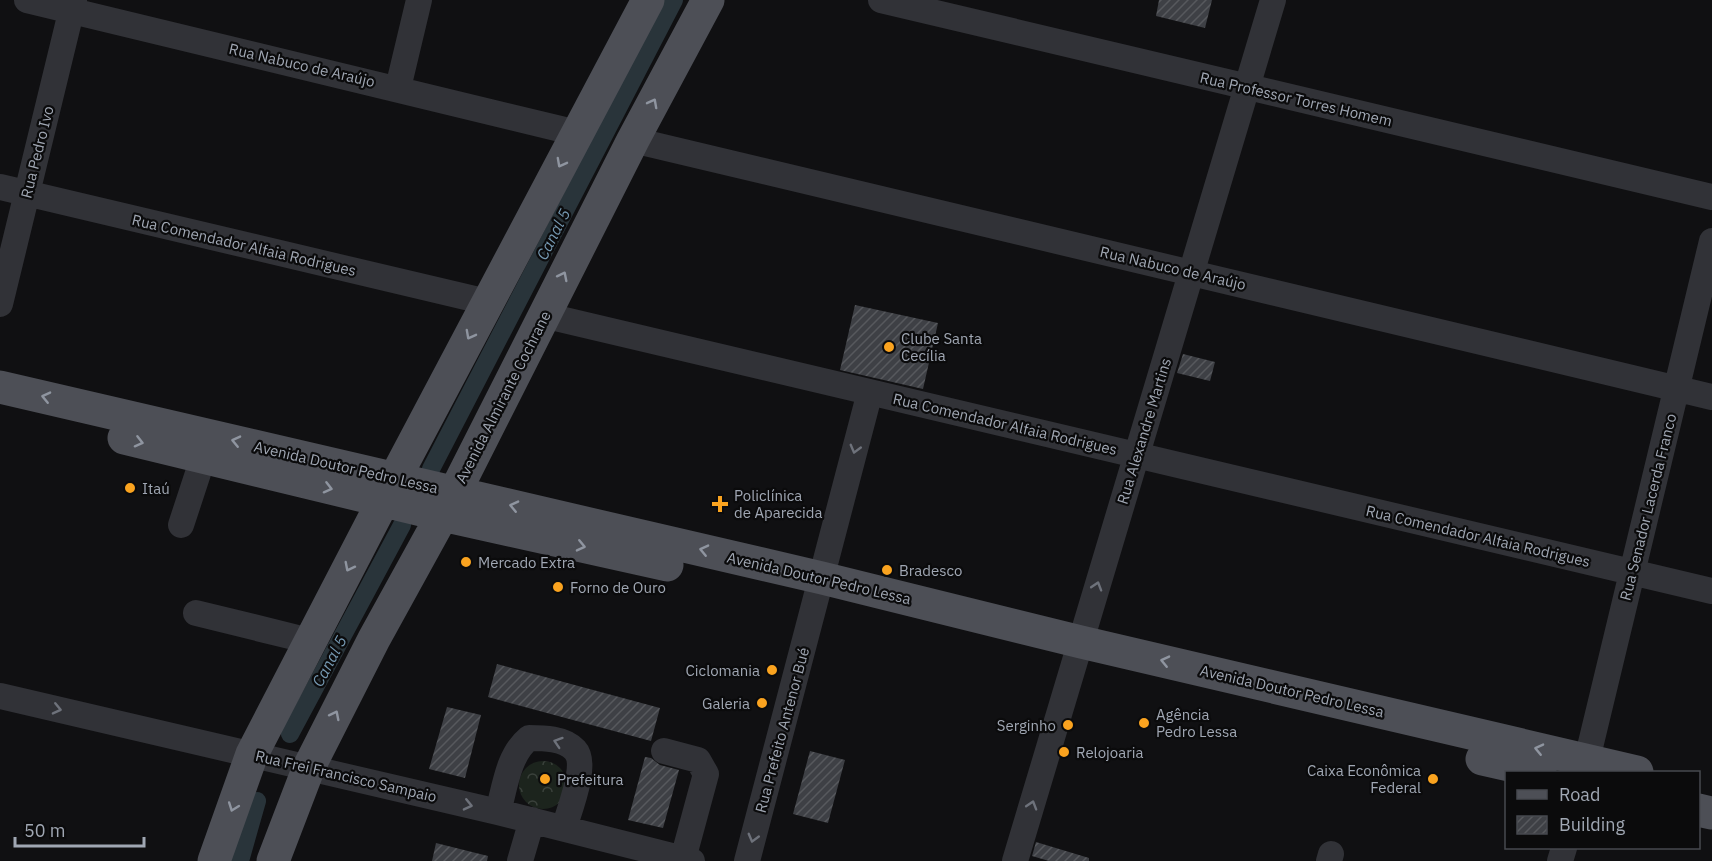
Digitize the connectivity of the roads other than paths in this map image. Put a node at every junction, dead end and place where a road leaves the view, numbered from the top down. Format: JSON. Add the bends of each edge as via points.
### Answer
{"nodes":[{"id":1,"x":27,"y":0,"type":"edge"},
{"id":2,"x":418,"y":0,"type":"edge"},
{"id":3,"x":648,"y":0,"type":"edge"},
{"id":4,"x":708,"y":0,"type":"edge"},
{"id":5,"x":881,"y":0,"type":"edge"},
{"id":6,"x":1273,"y":0,"type":"edge"},
{"id":7,"x":73,"y":5,"type":"edge"},
{"id":8,"x":1246,"y":87,"type":"junction"},
{"id":9,"x":398,"y":88,"type":"junction"},
{"id":10,"x":577,"y":133,"type":"junction"},
{"id":11,"x":633,"y":140,"type":"junction"},
{"id":12,"x":0,"y":187,"type":"edge"},
{"id":13,"x":27,"y":193,"type":"junction"},
{"id":14,"x":1712,"y":197,"type":"edge"},
{"id":15,"x":1712,"y":241,"type":"edge"},
{"id":16,"x":1191,"y":273,"type":"junction"},
{"id":17,"x":1,"y":298,"type":"edge"},
{"id":18,"x":487,"y":302,"type":"junction"},
{"id":19,"x":543,"y":315,"type":"junction"},
{"id":20,"x":0,"y":387,"type":"edge"},
{"id":21,"x":1677,"y":389,"type":"junction"},
{"id":22,"x":870,"y":392,"type":"junction"},
{"id":23,"x":1712,"y":397,"type":"edge"},
{"id":24,"x":0,"y":409,"type":"edge"},
{"id":25,"x":1137,"y":455,"type":"junction"},
{"id":26,"x":203,"y":458,"type":"junction"},
{"id":27,"x":389,"y":489,"type":"junction"},
{"id":28,"x":448,"y":504,"type":"junction"},
{"id":29,"x":181,"y":525,"type":"dead end"},
{"id":30,"x":1631,"y":572,"type":"junction"},
{"id":31,"x":819,"y":588,"type":"junction"},
{"id":32,"x":1712,"y":591,"type":"edge"},
{"id":33,"x":196,"y":613,"type":"dead end"},
{"id":34,"x":310,"y":641,"type":"junction"},
{"id":35,"x":1078,"y":652,"type":"junction"},
{"id":36,"x":0,"y":696,"type":"edge"},
{"id":37,"x":664,"y":751,"type":"dead end"},
{"id":38,"x":254,"y":755,"type":"junction"},
{"id":39,"x":303,"y":766,"type":"junction"},
{"id":40,"x":1586,"y":766,"type":"edge"},
{"id":41,"x":1536,"y":771,"type":"edge"},
{"id":42,"x":1628,"y":771,"type":"edge"},
{"id":43,"x":498,"y":812,"type":"junction"},
{"id":44,"x":532,"y":820,"type":"junction"},
{"id":45,"x":564,"y":828,"type":"junction"},
{"id":46,"x":687,"y":860,"type":"edge"},
{"id":47,"x":214,"y":861,"type":"edge"},
{"id":48,"x":273,"y":861,"type":"edge"},
{"id":49,"x":520,"y":861,"type":"edge"},
{"id":50,"x":747,"y":861,"type":"edge"},
{"id":51,"x":1015,"y":861,"type":"edge"}],
"edges":[{"from":1,"to":7,"type":"street","name":"Rua Nabuco de Araújo"},
{"from":2,"to":9,"type":"street"},
{"from":3,"to":10,"type":"main road"},
{"from":11,"to":4,"type":"main road","name":"Avenida Almirante Cochrane","one_way":true},
{"from":5,"to":8,"type":"street","name":"Rua Professor Torres Homem"},
{"from":6,"to":8,"type":"street","name":"Rua Alexandre Martins"},
{"from":7,"to":9,"type":"street","name":"Rua Nabuco de Araújo"},
{"from":7,"to":13,"type":"street","name":"Rua Pedro Ivo"},
{"from":8,"to":14,"type":"street","name":"Rua Professor Torres Homem"},
{"from":8,"to":16,"type":"street","name":"Rua Alexandre Martins"},
{"from":9,"to":10,"type":"street","name":"Rua Nabuco de Araújo"},
{"from":10,"to":18,"type":"main road","one_way":true},
{"from":11,"to":16,"type":"street","name":"Rua Nabuco de Araújo"},
{"from":19,"to":11,"type":"main road","name":"Avenida Almirante Cochrane","one_way":true},
{"from":12,"to":13,"type":"street","name":"Rua Comendador Alfaia Rodrigues"},
{"from":13,"to":17,"type":"street","name":"Rua Pedro Ivo"},
{"from":13,"to":18,"type":"street","name":"Rua Comendador Alfaia Rodrigues"},
{"from":15,"to":21,"type":"street","name":"Rua Senador Lacerda Franco"},
{"from":16,"to":21,"type":"street","name":"Rua Nabuco de Araújo"},
{"from":16,"to":25,"type":"street","name":"Rua Alexandre Martins"},
{"from":18,"to":27,"type":"main road","one_way":true},
{"from":19,"to":22,"type":"street","name":"Rua Comendador Alfaia Rodrigues"},
{"from":19,"to":28,"type":"main road","name":"Avenida Almirante Cochrane"},
{"from":27,"to":20,"type":"main road","name":"Avenida Doutor Pedro Lessa","one_way":true},
{"from":21,"to":23,"type":"street","name":"Rua Nabuco de Araújo"},
{"from":21,"to":30,"type":"street","name":"Rua Senador Lacerda Franco"},
{"from":22,"to":25,"type":"street","name":"Rua Comendador Alfaia Rodrigues"},
{"from":22,"to":31,"type":"street","name":"Rua Prefeito Antenor Bué","one_way":true},
{"from":24,"to":26,"type":"main road","name":"Avenida Doutor Pedro Lessa","one_way":true},
{"from":25,"to":30,"type":"street","name":"Rua Comendador Alfaia Rodrigues"},
{"from":35,"to":25,"type":"street","name":"Rua Alexandre Martins","one_way":true},
{"from":26,"to":27,"type":"main road","name":"Avenida Doutor Pedro Lessa","one_way":true},
{"from":26,"to":29,"type":"street"},
{"from":27,"to":28,"type":"main road","name":"Avenida Doutor Pedro Lessa"},
{"from":27,"to":34,"type":"main road","one_way":true},
{"from":28,"to":31,"type":"main road","name":"Avenida Doutor Pedro Lessa"},
{"from":39,"to":28,"type":"main road","name":"Avenida Almirante Cochrane","one_way":true},
{"from":30,"to":32,"type":"street","name":"Rua Comendador Alfaia Rodrigues"},
{"from":30,"to":40,"type":"street","name":"Rua Senador Lacerda Franco"},
{"from":31,"to":35,"type":"main road","name":"Avenida Doutor Pedro Lessa"},
{"from":31,"to":50,"type":"street","name":"Rua Prefeito Antenor Bué","one_way":true},
{"from":33,"to":34,"type":"street"},
{"from":34,"to":38,"type":"main road"},
{"from":40,"to":35,"type":"main road","name":"Avenida Doutor Pedro Lessa","one_way":true},
{"from":35,"to":41,"type":"main road","name":"Avenida Doutor Pedro Lessa"},
{"from":51,"to":35,"type":"street","name":"Rua Alexandre Martins","one_way":true},
{"from":36,"to":38,"type":"street","name":"Rua Frei Francisco Sampaio","one_way":true},
{"from":37,"to":46,"type":"street","via":[[698,760],[706,774]]},
{"from":38,"to":39,"type":"street","name":"Rua Frei Francisco Sampaio"},
{"from":38,"to":47,"type":"main road","one_way":true},
{"from":39,"to":43,"type":"street","name":"Rua Frei Francisco Sampaio","one_way":true},
{"from":39,"to":48,"type":"main road","name":"Avenida Almirante Cochrane"},
{"from":40,"to":42,"type":"main road","name":"Avenida Doutor Pedro Lessa"},
{"from":43,"to":44,"type":"street","name":"Rua Frei Francisco Sampaio"},
{"from":45,"to":43,"type":"street","one_way":true,"via":[[580,762],[576,750],[555,740],[529,738],[519,746]]},
{"from":44,"to":45,"type":"street","name":"Rua Frei Francisco Sampaio"},
{"from":44,"to":49,"type":"street"},
{"from":45,"to":46,"type":"street","name":"Rua Frei Francisco Sampaio"}]}
